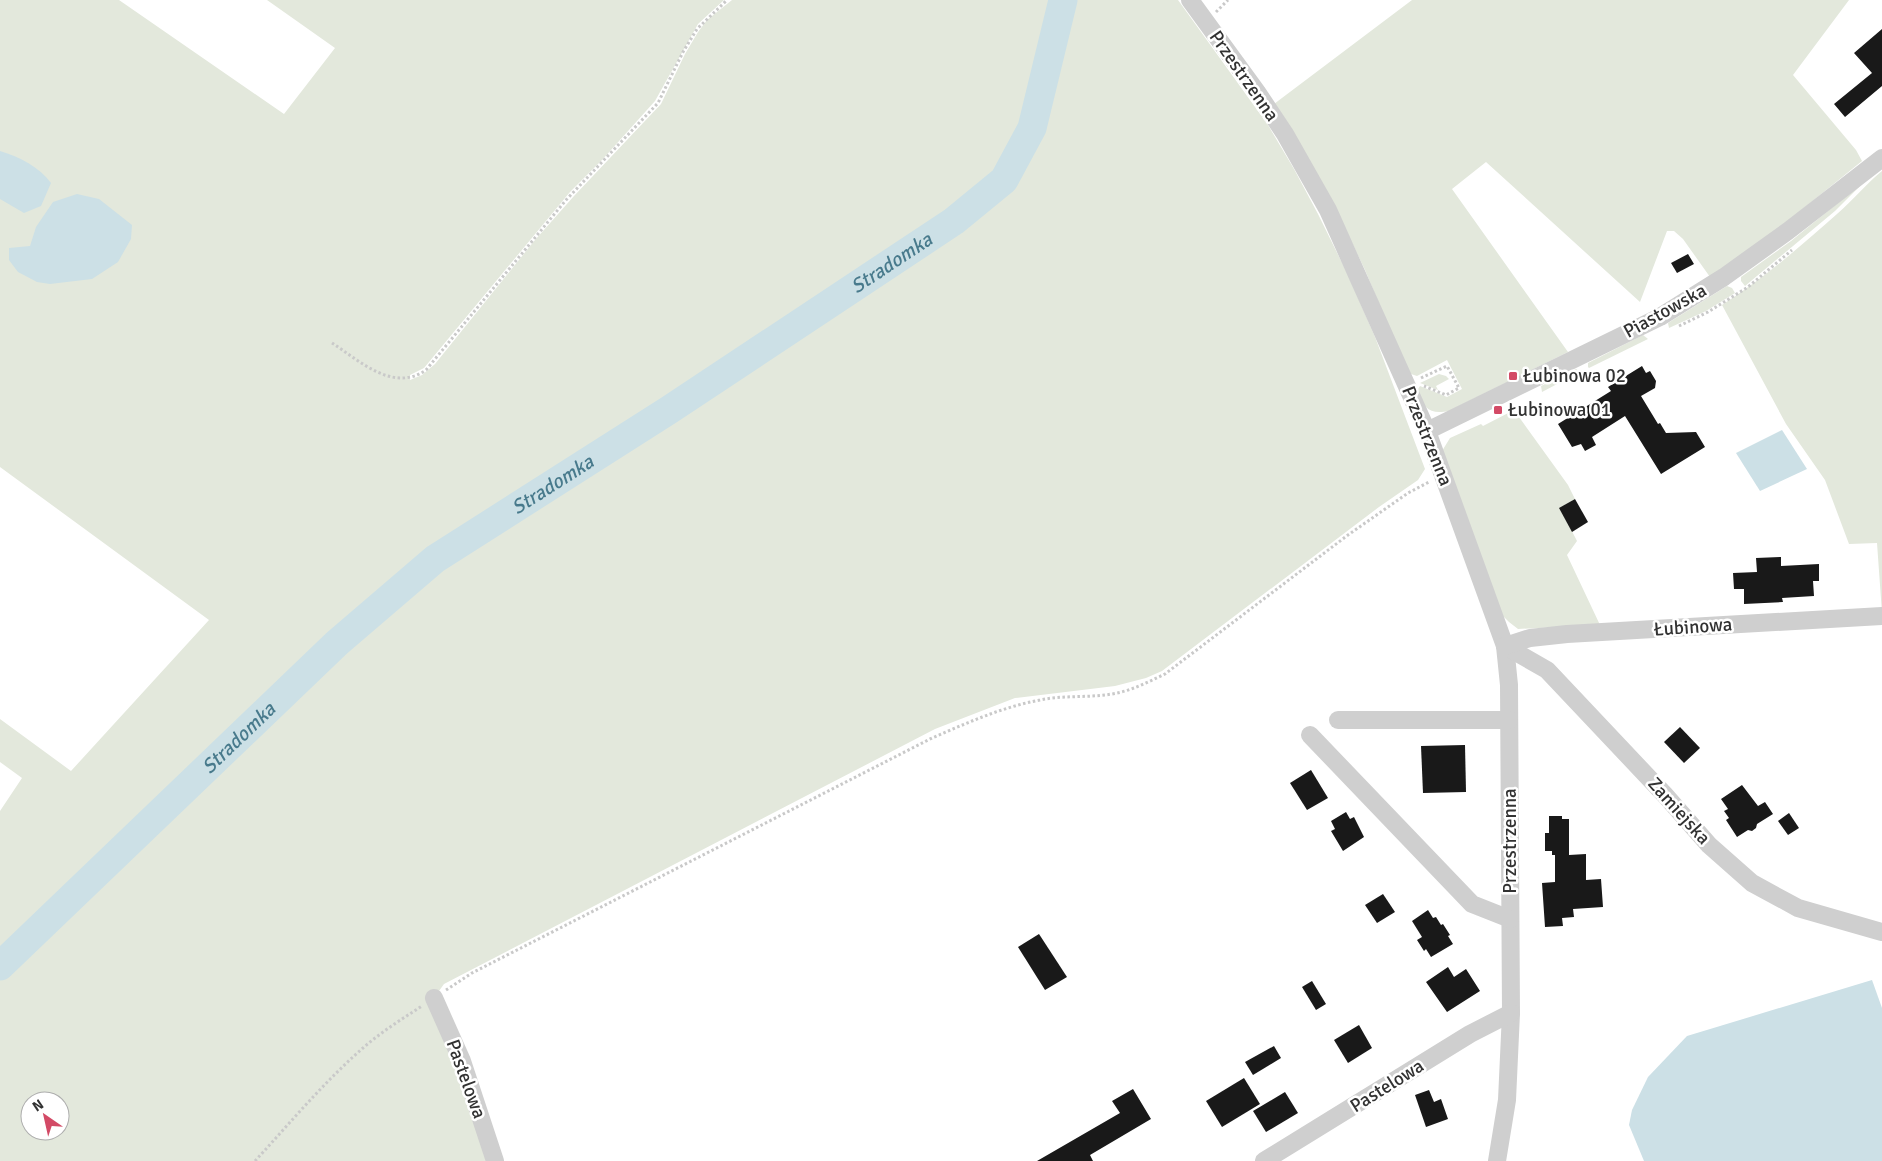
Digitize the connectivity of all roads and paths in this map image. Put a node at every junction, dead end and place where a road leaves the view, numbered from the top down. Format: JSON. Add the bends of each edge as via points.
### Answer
{"nodes":[{"id":1,"x":727,"y":0,"type":"edge"},
{"id":2,"x":1190,"y":0,"type":"edge"},
{"id":3,"x":1882,"y":158,"type":"edge"},
{"id":4,"x":332,"y":343,"type":"dead end"},
{"id":5,"x":1407,"y":387,"type":"junction"},
{"id":6,"x":1427,"y":431,"type":"junction"},
{"id":7,"x":1443,"y":475,"type":"junction"},
{"id":8,"x":1882,"y":616,"type":"edge"},
{"id":9,"x":1505,"y":646,"type":"junction"},
{"id":10,"x":1338,"y":720,"type":"dead end"},
{"id":11,"x":1509,"y":720,"type":"junction"},
{"id":12,"x":1310,"y":735,"type":"dead end"},
{"id":13,"x":1510,"y":919,"type":"junction"},
{"id":14,"x":1882,"y":932,"type":"edge"},
{"id":15,"x":434,"y":998,"type":"junction"},
{"id":16,"x":1511,"y":1012,"type":"junction"},
{"id":17,"x":255,"y":1161,"type":"edge"},
{"id":18,"x":495,"y":1161,"type":"edge"},
{"id":19,"x":1264,"y":1161,"type":"edge"},
{"id":20,"x":1497,"y":1161,"type":"edge"}],
"edges":[{"from":1,"to":4,"type":"path","via":[[697,29],[658,103],[566,200],[426,370],[406,379],[391,378]]},
{"from":2,"to":5,"type":"street","name":"Przestrzenna","via":[[1274,117],[1328,210]]},
{"from":3,"to":6,"type":"street","name":"Piastowska","via":[[1724,278],[1660,317]]},
{"from":5,"to":5,"type":"path","via":[[1447,366],[1458,388],[1446,395],[1420,384]]},
{"from":5,"to":6,"type":"street","name":"Przestrzenna"},
{"from":6,"to":7,"type":"street","name":"Przestrzenna"},
{"from":7,"to":9,"type":"street","name":"Przestrzenna"},
{"from":7,"to":15,"type":"path","via":[[1408,493],[1348,535],[1165,674],[1112,694],[1020,704],[932,738],[472,973]]},
{"from":8,"to":9,"type":"street","name":"Łubinowa","via":[[1567,634],[1530,638]]},
{"from":9,"to":11,"type":"street","name":"Przestrzenna"},
{"from":9,"to":14,"type":"street","name":"Zamiejska","via":[[1547,670],[1709,845],[1752,883],[1798,908]]},
{"from":10,"to":11,"type":"street"},
{"from":11,"to":13,"type":"street","name":"Przestrzenna"},
{"from":12,"to":13,"type":"street","name":"Przestrzenna","via":[[1472,904]]},
{"from":13,"to":16,"type":"street","name":"Przestrzenna"},
{"from":15,"to":17,"type":"path","via":[[363,1048]]},
{"from":15,"to":18,"type":"street","name":"Pastelowa","via":[[462,1061]]},
{"from":16,"to":19,"type":"street","name":"Pastelowa"},
{"from":16,"to":20,"type":"street","name":"Przestrzenna","via":[[1507,1100]]}]}
